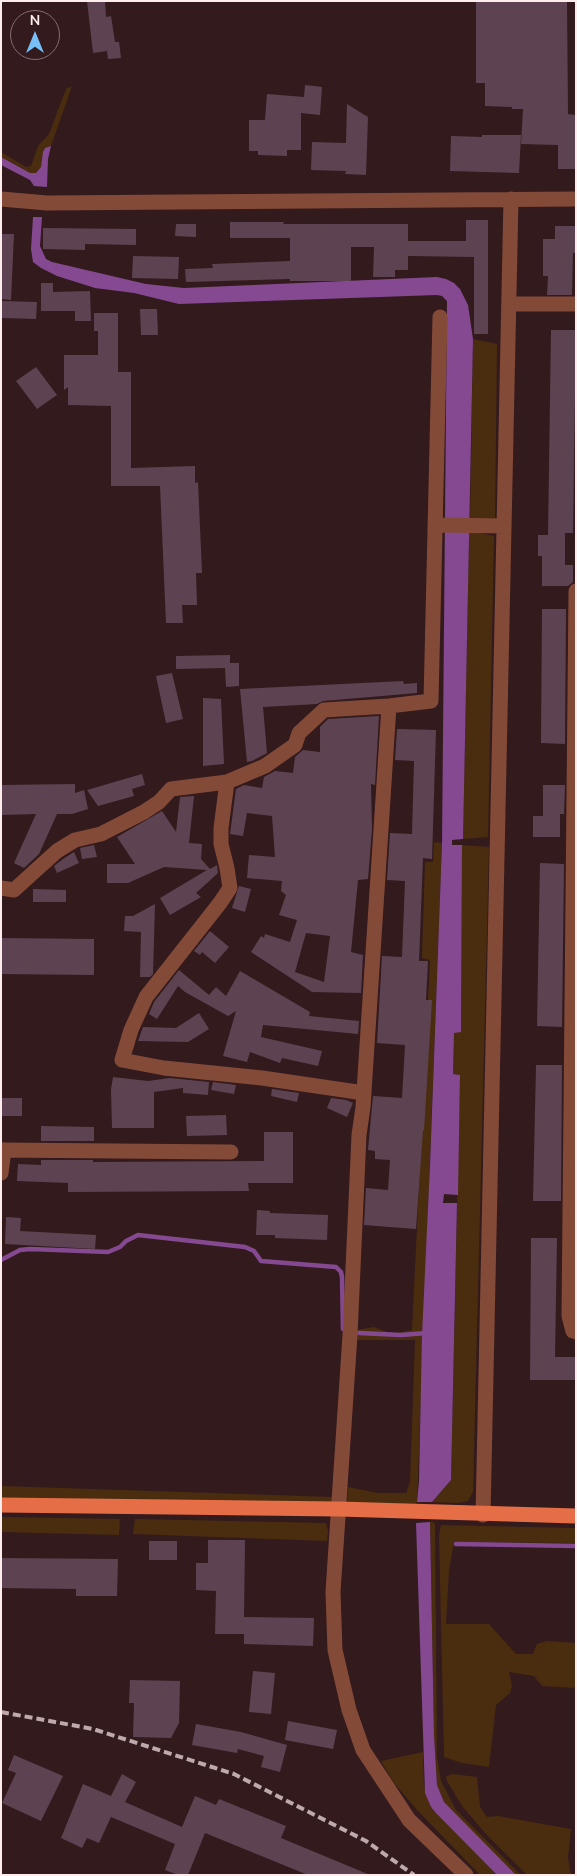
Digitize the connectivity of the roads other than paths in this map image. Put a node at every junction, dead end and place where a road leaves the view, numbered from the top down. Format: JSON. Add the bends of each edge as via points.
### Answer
{"nodes":[{"id":1,"x":1,"y":199,"type":"edge"},
{"id":2,"x":511,"y":199,"type":"junction"},
{"id":3,"x":576,"y":200,"type":"edge"},
{"id":4,"x":510,"y":304,"type":"junction"},
{"id":5,"x":576,"y":304,"type":"edge"},
{"id":6,"x":440,"y":316,"type":"dead end"},
{"id":7,"x":436,"y":525,"type":"junction"},
{"id":8,"x":504,"y":526,"type":"junction"},
{"id":9,"x":576,"y":591,"type":"edge"},
{"id":10,"x":389,"y":706,"type":"junction"},
{"id":11,"x":228,"y":782,"type":"junction"},
{"id":12,"x":1,"y":888,"type":"edge"},
{"id":13,"x":364,"y":1092,"type":"junction"},
{"id":14,"x":3,"y":1150,"type":"edge"},
{"id":15,"x":231,"y":1152,"type":"dead end"},
{"id":16,"x":1,"y":1173,"type":"edge"},
{"id":17,"x":576,"y":1332,"type":"edge"},
{"id":18,"x":1,"y":1505,"type":"edge"},
{"id":19,"x":339,"y":1509,"type":"junction"},
{"id":20,"x":483,"y":1514,"type":"junction"},
{"id":21,"x":576,"y":1516,"type":"edge"},
{"id":22,"x":466,"y":1875,"type":"edge"}],
"edges":[{"from":1,"to":2,"type":"street","via":[[30,203]]},
{"from":2,"to":3,"type":"street"},
{"from":2,"to":4,"type":"street"},
{"from":4,"to":5,"type":"street"},
{"from":4,"to":8,"type":"street"},
{"from":6,"to":7,"type":"street"},
{"from":7,"to":8,"type":"street"},
{"from":7,"to":10,"type":"street","via":[[431,700]]},
{"from":8,"to":20,"type":"street"},
{"from":9,"to":17,"type":"street","via":[[569,1316]]},
{"from":10,"to":11,"type":"street","via":[[324,710],[299,733],[296,746],[265,766]]},
{"from":10,"to":13,"type":"street"},
{"from":11,"to":12,"type":"street","via":[[171,789],[144,812],[101,834],[75,840],[57,851],[14,890]]},
{"from":11,"to":13,"type":"street","via":[[221,844],[230,888],[146,997],[122,1060]]},
{"from":13,"to":19,"type":"street","via":[[358,1135]]},
{"from":14,"to":15,"type":"street"},
{"from":14,"to":16,"type":"street"},
{"from":18,"to":19,"type":"main road"},
{"from":19,"to":20,"type":"main road"},
{"from":19,"to":22,"type":"street","via":[[333,1612],[335,1650],[349,1710],[364,1750],[409,1820]]},
{"from":20,"to":21,"type":"main road"}]}
